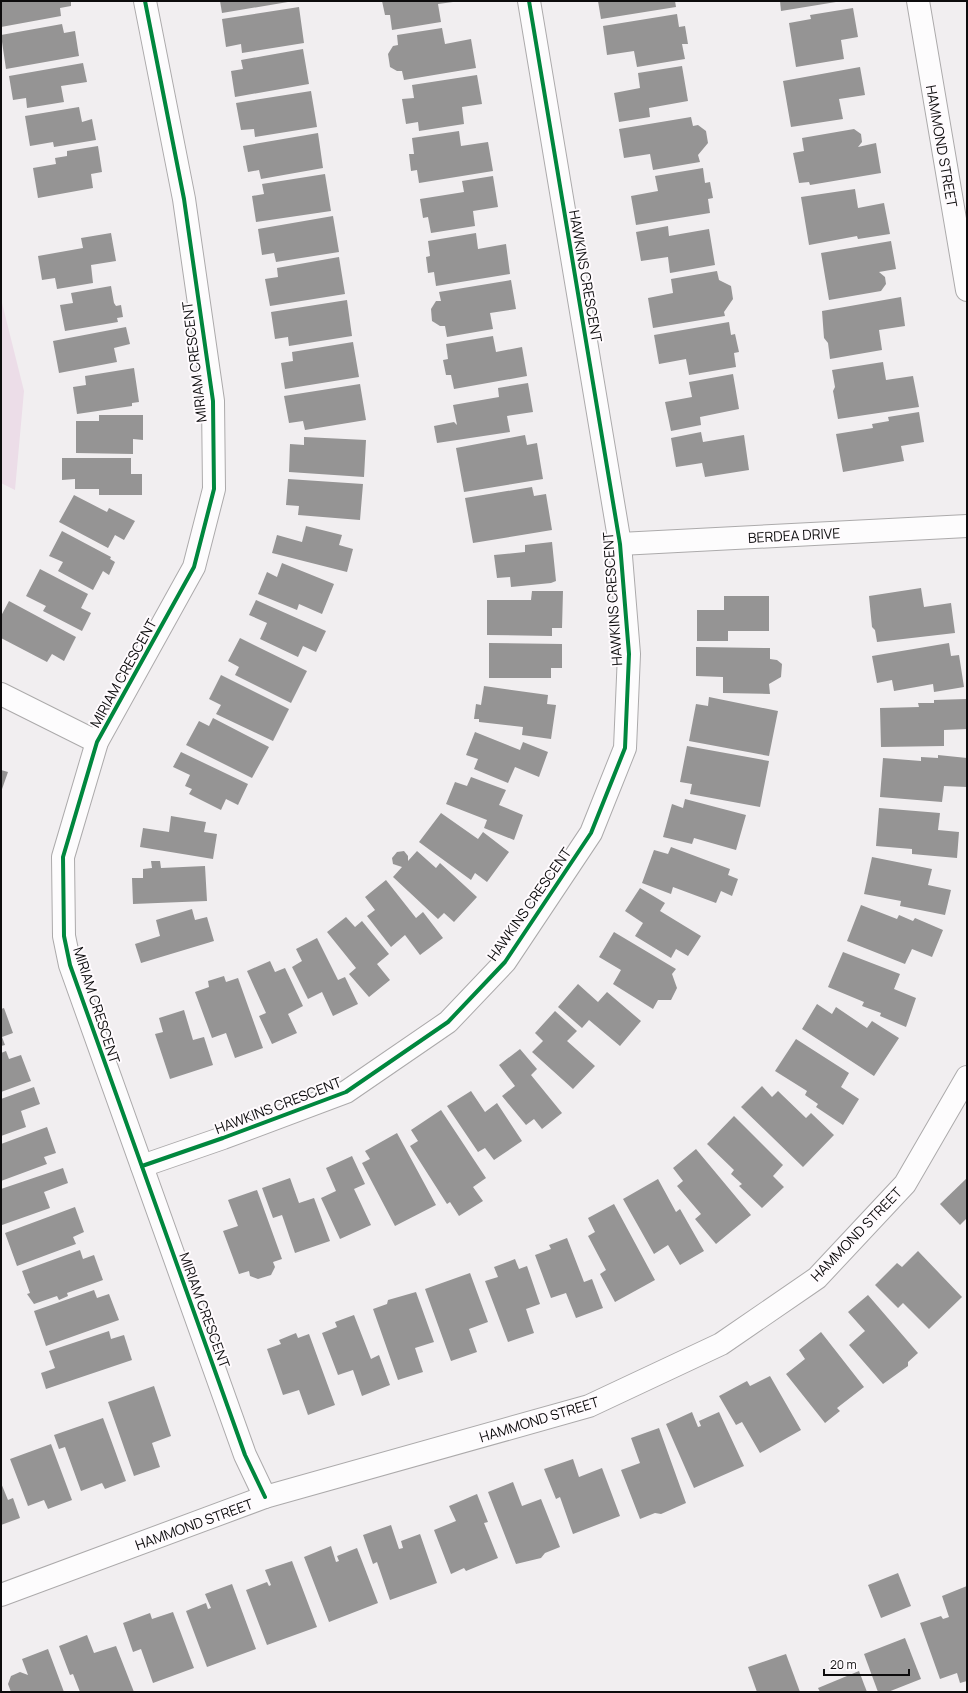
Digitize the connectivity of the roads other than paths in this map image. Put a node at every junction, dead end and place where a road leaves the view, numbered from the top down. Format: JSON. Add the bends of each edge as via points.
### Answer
{"nodes":[{"id":1,"x":145,"y":1,"type":"edge"},
{"id":2,"x":529,"y":1,"type":"edge"},
{"id":3,"x":918,"y":1,"type":"edge"},
{"id":4,"x":967,"y":290,"type":"edge"},
{"id":5,"x":967,"y":526,"type":"edge"},
{"id":6,"x":620,"y":544,"type":"junction"},
{"id":7,"x":1,"y":694,"type":"edge"},
{"id":8,"x":97,"y":742,"type":"junction"},
{"id":9,"x":967,"y":1077,"type":"edge"},
{"id":10,"x":142,"y":1166,"type":"junction"},
{"id":11,"x":265,"y":1497,"type":"junction"},
{"id":12,"x":1,"y":1595,"type":"edge"}],
"edges":[{"from":1,"to":8,"type":"street","name":"MIRIAM CRESCENT","via":[[184,199],[213,401],[214,489],[194,567]]},
{"from":2,"to":6,"type":"street","name":"HAWKINS CRESCENT"},
{"from":3,"to":4,"type":"street","name":"HAMMOND STREET"},
{"from":5,"to":6,"type":"street","name":"BERDEA DRIVE"},
{"from":6,"to":10,"type":"street","name":"HAWKINS CRESCENT","via":[[629,654],[625,748],[591,833],[505,962],[448,1022],[346,1092]]},
{"from":7,"to":8,"type":"street"},
{"from":8,"to":10,"type":"street","name":"MIRIAM CRESCENT","via":[[63,857],[64,936],[70,965]]},
{"from":9,"to":11,"type":"street","name":"HAMMOND STREET","via":[[905,1184],[817,1278],[720,1344],[589,1406]]},
{"from":10,"to":11,"type":"street","name":"MIRIAM CRESCENT","via":[[245,1455]]},
{"from":11,"to":12,"type":"street","name":"HAMMOND STREET"}]}
